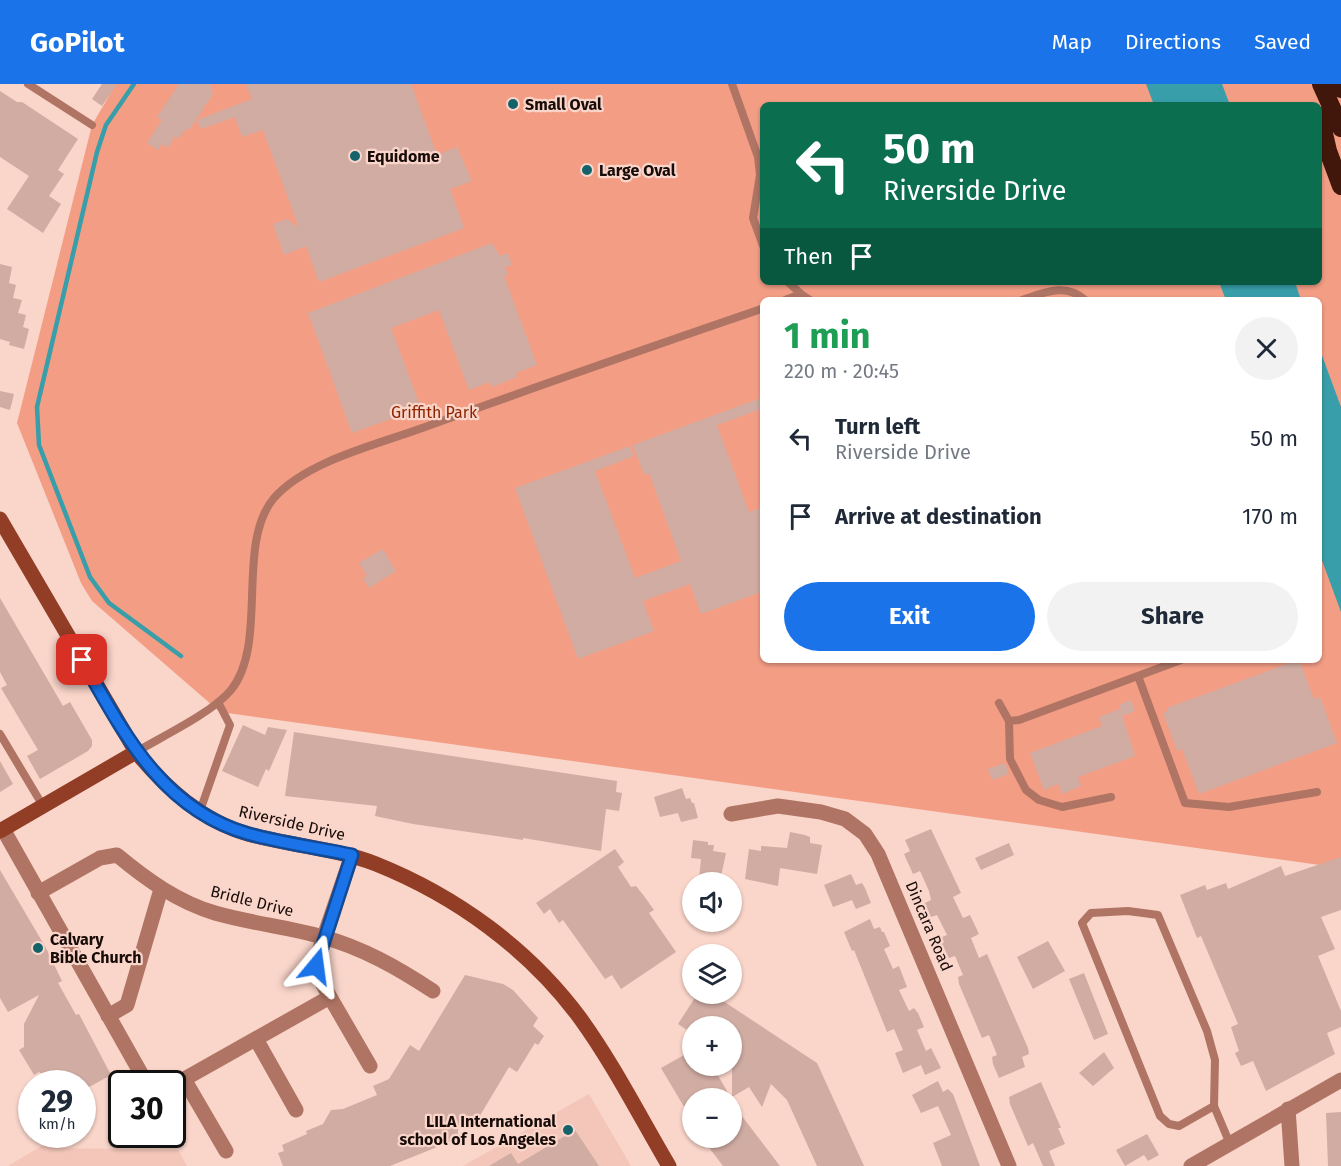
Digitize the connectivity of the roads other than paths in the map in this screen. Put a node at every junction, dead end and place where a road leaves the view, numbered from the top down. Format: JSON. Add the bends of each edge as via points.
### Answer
{"nodes":[{"id":1,"x":28,"y":84,"type":"edge"},
{"id":2,"x":732,"y":84,"type":"edge"},
{"id":3,"x":1313,"y":84,"type":"edge"},
{"id":4,"x":1321,"y":84,"type":"edge"},
{"id":5,"x":1339,"y":84,"type":"edge"},
{"id":6,"x":1341,"y":89,"type":"edge"},
{"id":7,"x":1316,"y":102,"type":"edge"},
{"id":8,"x":92,"y":125,"type":"dead end"},
{"id":9,"x":1322,"y":125,"type":"edge"},
{"id":10,"x":1341,"y":128,"type":"edge"},
{"id":11,"x":760,"y":175,"type":"edge"},
{"id":12,"x":760,"y":175,"type":"edge"},
{"id":13,"x":1341,"y":186,"type":"edge"},
{"id":14,"x":760,"y":237,"type":"edge"},
{"id":15,"x":791,"y":285,"type":"edge"},
{"id":16,"x":801,"y":294,"type":"junction"},
{"id":17,"x":793,"y":297,"type":"edge"},
{"id":18,"x":806,"y":297,"type":"edge"},
{"id":19,"x":1031,"y":297,"type":"edge"},
{"id":20,"x":1081,"y":297,"type":"edge"},
{"id":21,"x":760,"y":309,"type":"edge"},
{"id":22,"x":0,"y":519,"type":"edge"},
{"id":23,"x":1173,"y":663,"type":"edge"},
{"id":24,"x":1138,"y":676,"type":"junction"},
{"id":25,"x":218,"y":702,"type":"junction"},
{"id":26,"x":999,"y":703,"type":"dead end"},
{"id":27,"x":1009,"y":721,"type":"junction"},
{"id":28,"x":0,"y":734,"type":"edge"},
{"id":29,"x":136,"y":752,"type":"junction"},
{"id":30,"x":1317,"y":792,"type":"dead end"},
{"id":31,"x":1111,"y":798,"type":"dead end"},
{"id":32,"x":43,"y":807,"type":"junction"},
{"id":33,"x":200,"y":811,"type":"junction"},
{"id":34,"x":731,"y":814,"type":"dead end"},
{"id":35,"x":2,"y":830,"type":"edge"},
{"id":36,"x":352,"y":855,"type":"junction"},
{"id":37,"x":161,"y":889,"type":"junction"},
{"id":38,"x":38,"y":892,"type":"junction"},
{"id":39,"x":324,"y":937,"type":"junction"},
{"id":40,"x":433,"y":991,"type":"dead end"},
{"id":41,"x":330,"y":997,"type":"junction"},
{"id":42,"x":108,"y":1016,"type":"junction"},
{"id":43,"x":256,"y":1039,"type":"junction"},
{"id":44,"x":370,"y":1066,"type":"dead end"},
{"id":45,"x":139,"y":1070,"type":"edge"},
{"id":46,"x":186,"y":1078,"type":"edge"},
{"id":47,"x":1341,"y":1080,"type":"edge"},
{"id":48,"x":186,"y":1094,"type":"edge"},
{"id":49,"x":1214,"y":1106,"type":"junction"},
{"id":50,"x":1288,"y":1109,"type":"junction"},
{"id":51,"x":296,"y":1110,"type":"dead end"},
{"id":52,"x":1230,"y":1144,"type":"junction"},
{"id":53,"x":226,"y":1151,"type":"dead end"},
{"id":54,"x":669,"y":1166,"type":"edge"},
{"id":55,"x":1009,"y":1166,"type":"edge"},
{"id":56,"x":1191,"y":1166,"type":"edge"},
{"id":57,"x":1292,"y":1166,"type":"edge"}],
"edges":[{"from":1,"to":8,"type":"lane"},
{"from":2,"to":12,"type":"lane","via":[[758,157]]},
{"from":3,"to":7,"type":"highway"},
{"from":4,"to":10,"type":"highway"},
{"from":5,"to":6,"type":"highway"},
{"from":9,"to":13,"type":"highway"},
{"from":11,"to":14,"type":"lane","via":[[753,218]]},
{"from":15,"to":16,"type":"lane"},
{"from":16,"to":17,"type":"lane"},
{"from":16,"to":18,"type":"lane"},
{"from":19,"to":20,"type":"lane","via":[[1059,288]]},
{"from":21,"to":25,"type":"lane","via":[[462,413],[296,479],[273,499],[258,528],[249,642],[236,681]]},
{"from":22,"to":29,"type":"main road","name":"Riverside Drive"},
{"from":23,"to":24,"type":"lane"},
{"from":24,"to":27,"type":"lane"},
{"from":24,"to":30,"type":"lane","via":[[1185,802],[1229,807]]},
{"from":25,"to":29,"type":"lane"},
{"from":25,"to":33,"type":"lane","via":[[230,725]]},
{"from":26,"to":27,"type":"lane"},
{"from":27,"to":31,"type":"lane","via":[[1010,759],[1026,790],[1062,807]]},
{"from":28,"to":32,"type":"lane"},
{"from":29,"to":32,"type":"main road"},
{"from":29,"to":33,"type":"main road","name":"Riverside Drive","via":[[179,796]]},
{"from":32,"to":35,"type":"main road"},
{"from":33,"to":36,"type":"main road","name":"Riverside Drive","via":[[247,833]]},
{"from":34,"to":55,"type":"street","name":"Dincara Road","via":[[778,806],[810,810],[845,819],[865,834],[878,854]]},
{"from":35,"to":38,"type":"street"},
{"from":36,"to":39,"type":"street"},
{"from":36,"to":54,"type":"main road","name":"Riverside Drive","via":[[462,908],[532,964],[580,1018]]},
{"from":37,"to":38,"type":"street","name":"Bridle Drive","via":[[117,855],[109,855]]},
{"from":37,"to":39,"type":"street","name":"Bridle Drive","via":[[215,913]]},
{"from":37,"to":42,"type":"street","via":[[127,1005]]},
{"from":38,"to":42,"type":"street"},
{"from":39,"to":40,"type":"street","name":"Bridle Drive","via":[[387,961]]},
{"from":39,"to":41,"type":"street","via":[[316,966]]},
{"from":41,"to":43,"type":"street"},
{"from":41,"to":44,"type":"street"},
{"from":42,"to":45,"type":"street"},
{"from":43,"to":46,"type":"street"},
{"from":43,"to":51,"type":"street"},
{"from":47,"to":50,"type":"street"},
{"from":48,"to":53,"type":"street"},
{"from":49,"to":49,"type":"lane","via":[[1215,1060],[1207,1031],[1158,915],[1128,911],[1091,913],[1082,923],[1160,1116],[1179,1126]]},
{"from":49,"to":52,"type":"lane"},
{"from":50,"to":52,"type":"street"},
{"from":50,"to":57,"type":"street"},
{"from":52,"to":56,"type":"street"}]}
